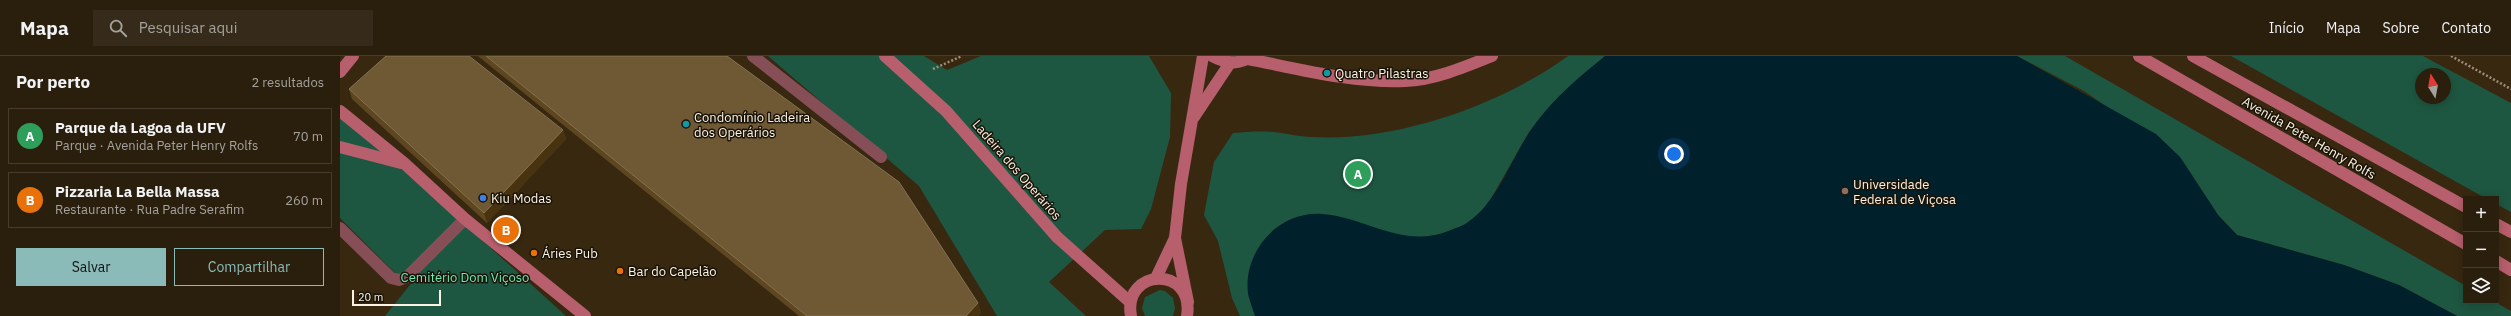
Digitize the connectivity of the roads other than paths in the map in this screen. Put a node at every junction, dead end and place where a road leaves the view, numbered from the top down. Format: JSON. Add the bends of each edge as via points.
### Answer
{"nodes":[{"id":1,"x":353,"y":56,"type":"edge"},
{"id":2,"x":753,"y":56,"type":"edge"},
{"id":3,"x":885,"y":56,"type":"edge"},
{"id":4,"x":1203,"y":56,"type":"edge"},
{"id":5,"x":1212,"y":56,"type":"edge"},
{"id":6,"x":1492,"y":56,"type":"edge"},
{"id":7,"x":2139,"y":56,"type":"edge"},
{"id":8,"x":2193,"y":56,"type":"edge"},
{"id":9,"x":1250,"y":57,"type":"edge"},
{"id":10,"x":1230,"y":63,"type":"junction"},
{"id":11,"x":340,"y":72,"type":"edge"},
{"id":12,"x":340,"y":111,"type":"edge"},
{"id":13,"x":1192,"y":120,"type":"junction"},
{"id":14,"x":340,"y":147,"type":"edge"},
{"id":15,"x":881,"y":157,"type":"dead end"},
{"id":16,"x":404,"y":163,"type":"junction"},
{"id":17,"x":2463,"y":205,"type":"edge"},
{"id":18,"x":465,"y":219,"type":"junction"},
{"id":19,"x":2499,"y":226,"type":"edge"},
{"id":20,"x":340,"y":228,"type":"edge"},
{"id":21,"x":2511,"y":232,"type":"edge"},
{"id":22,"x":1176,"y":238,"type":"junction"},
{"id":23,"x":2463,"y":242,"type":"edge"},
{"id":24,"x":2499,"y":263,"type":"edge"},
{"id":25,"x":2511,"y":270,"type":"edge"},
{"id":26,"x":1156,"y":278,"type":"junction"},
{"id":27,"x":1130,"y":302,"type":"junction"},
{"id":28,"x":1188,"y":302,"type":"junction"},
{"id":29,"x":585,"y":316,"type":"edge"},
{"id":30,"x":1131,"y":316,"type":"edge"},
{"id":31,"x":1187,"y":316,"type":"edge"}],
"edges":[{"from":1,"to":11,"type":"main road"},
{"from":2,"to":15,"type":"street"},
{"from":3,"to":27,"type":"main road","name":"Ladeira dos Operários","via":[[946,111],[1057,237]]},
{"from":4,"to":13,"type":"main road"},
{"from":5,"to":10,"type":"main road"},
{"from":6,"to":9,"type":"main road","via":[[1457,70],[1405,81],[1337,77]]},
{"from":7,"to":23,"type":"main road","name":"Avenida Peter Henry Rolfs"},
{"from":8,"to":17,"type":"main road","name":"Avenida Peter Henry Rolfs"},
{"from":9,"to":10,"type":"main road"},
{"from":10,"to":13,"type":"main road"},
{"from":12,"to":16,"type":"main road"},
{"from":13,"to":22,"type":"main road","via":[[1181,184]]},
{"from":14,"to":16,"type":"main road"},
{"from":16,"to":18,"type":"main road"},
{"from":18,"to":20,"type":"street","via":[[407,278],[399,280],[391,278]]},
{"from":18,"to":29,"type":"main road"},
{"from":19,"to":21,"type":"main road"},
{"from":22,"to":26,"type":"main road"},
{"from":22,"to":28,"type":"main road"},
{"from":24,"to":25,"type":"main road"},
{"from":26,"to":27,"type":"main road","via":[[1139,286]]},
{"from":26,"to":28,"type":"main road","via":[[1173,282],[1186,294]]},
{"from":27,"to":30,"type":"main road"},
{"from":28,"to":31,"type":"main road"}]}
